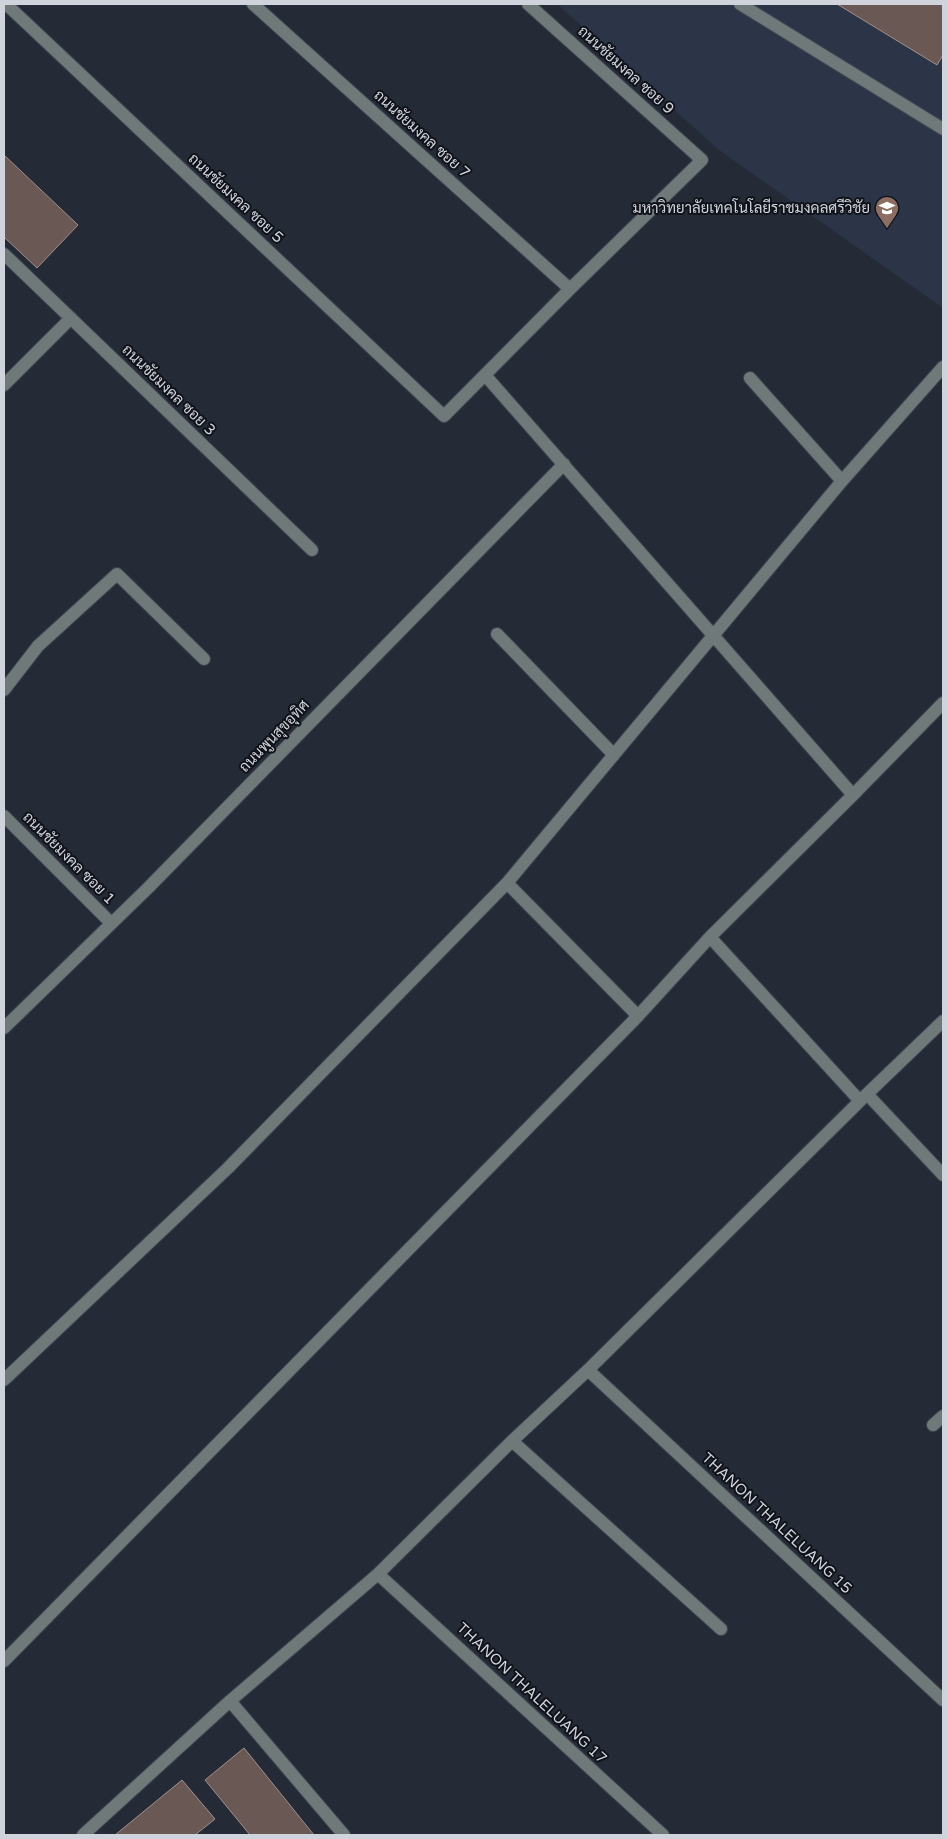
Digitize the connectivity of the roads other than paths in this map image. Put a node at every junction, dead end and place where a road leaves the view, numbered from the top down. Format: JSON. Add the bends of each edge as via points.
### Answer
{"nodes":[{"id":1,"x":6,"y":4,"type":"edge"},
{"id":2,"x":253,"y":4,"type":"edge"},
{"id":3,"x":528,"y":4,"type":"edge"},
{"id":4,"x":740,"y":4,"type":"edge"},
{"id":5,"x":943,"y":130,"type":"edge"},
{"id":6,"x":4,"y":254,"type":"edge"},
{"id":7,"x":570,"y":289,"type":"junction"},
{"id":8,"x":71,"y":318,"type":"junction"},
{"id":9,"x":943,"y":367,"type":"edge"},
{"id":10,"x":485,"y":375,"type":"junction"},
{"id":11,"x":750,"y":378,"type":"dead end"},
{"id":12,"x":4,"y":385,"type":"edge"},
{"id":13,"x":564,"y":464,"type":"junction"},
{"id":14,"x":842,"y":481,"type":"junction"},
{"id":15,"x":312,"y":550,"type":"dead end"},
{"id":16,"x":497,"y":634,"type":"dead end"},
{"id":17,"x":714,"y":636,"type":"junction"},
{"id":18,"x":204,"y":659,"type":"dead end"},
{"id":19,"x":4,"y":690,"type":"edge"},
{"id":20,"x":943,"y":703,"type":"edge"},
{"id":21,"x":614,"y":755,"type":"junction"},
{"id":22,"x":853,"y":795,"type":"junction"},
{"id":23,"x":4,"y":816,"type":"edge"},
{"id":24,"x":507,"y":883,"type":"junction"},
{"id":25,"x":111,"y":924,"type":"junction"},
{"id":26,"x":710,"y":937,"type":"junction"},
{"id":27,"x":638,"y":1016,"type":"junction"},
{"id":28,"x":943,"y":1021,"type":"edge"},
{"id":29,"x":4,"y":1028,"type":"edge"},
{"id":30,"x":863,"y":1097,"type":"junction"},
{"id":31,"x":943,"y":1175,"type":"edge"},
{"id":32,"x":588,"y":1370,"type":"junction"},
{"id":33,"x":4,"y":1380,"type":"edge"},
{"id":34,"x":943,"y":1416,"type":"edge"},
{"id":35,"x":933,"y":1425,"type":"dead end"},
{"id":36,"x":512,"y":1441,"type":"junction"},
{"id":37,"x":378,"y":1574,"type":"junction"},
{"id":38,"x":721,"y":1629,"type":"dead end"},
{"id":39,"x":4,"y":1661,"type":"edge"},
{"id":40,"x":943,"y":1700,"type":"edge"},
{"id":41,"x":230,"y":1701,"type":"junction"},
{"id":42,"x":83,"y":1835,"type":"edge"},
{"id":43,"x":344,"y":1835,"type":"edge"},
{"id":44,"x":663,"y":1835,"type":"edge"}],
"edges":[{"from":1,"to":10,"type":"street","name":"ถนนชัยมงคล ซอย 5","via":[[444,416]]},
{"from":2,"to":7,"type":"street","name":"ถนนชัยมงคล ซอย 7"},
{"from":3,"to":7,"type":"street","name":"ถนนชัยมงคล ซอย 9","via":[[702,160]]},
{"from":4,"to":5,"type":"street"},
{"from":6,"to":8,"type":"street","name":"ถนนชัยมงคล ซอย 3"},
{"from":7,"to":10,"type":"street"},
{"from":8,"to":12,"type":"street"},
{"from":8,"to":15,"type":"street","name":"ถนนชัยมงคล ซอย 3"},
{"from":9,"to":14,"type":"street"},
{"from":10,"to":13,"type":"street"},
{"from":11,"to":14,"type":"street"},
{"from":13,"to":17,"type":"street"},
{"from":13,"to":25,"type":"street","name":"ถนนพูนสุขอุทิศ"},
{"from":14,"to":17,"type":"street"},
{"from":16,"to":21,"type":"street"},
{"from":17,"to":21,"type":"street"},
{"from":17,"to":22,"type":"street"},
{"from":18,"to":19,"type":"street","via":[[117,574],[38,646]]},
{"from":20,"to":22,"type":"street"},
{"from":21,"to":24,"type":"street"},
{"from":22,"to":26,"type":"street"},
{"from":23,"to":25,"type":"street","name":"ถนนชัยมงคล ซอย 1"},
{"from":24,"to":27,"type":"street"},
{"from":24,"to":33,"type":"street","via":[[228,1168]]},
{"from":25,"to":29,"type":"street","name":"ถนนพูนสุขอุทิศ"},
{"from":26,"to":27,"type":"street"},
{"from":26,"to":30,"type":"street"},
{"from":27,"to":39,"type":"street"},
{"from":28,"to":30,"type":"street"},
{"from":30,"to":31,"type":"street"},
{"from":30,"to":32,"type":"street"},
{"from":32,"to":36,"type":"street"},
{"from":32,"to":40,"type":"street","name":"THANON THALELUANG 15"},
{"from":34,"to":35,"type":"street"},
{"from":36,"to":37,"type":"street"},
{"from":36,"to":38,"type":"street"},
{"from":37,"to":41,"type":"street"},
{"from":37,"to":44,"type":"street","name":"THANON THALELUANG 17"},
{"from":41,"to":42,"type":"street"},
{"from":41,"to":43,"type":"street"}]}
